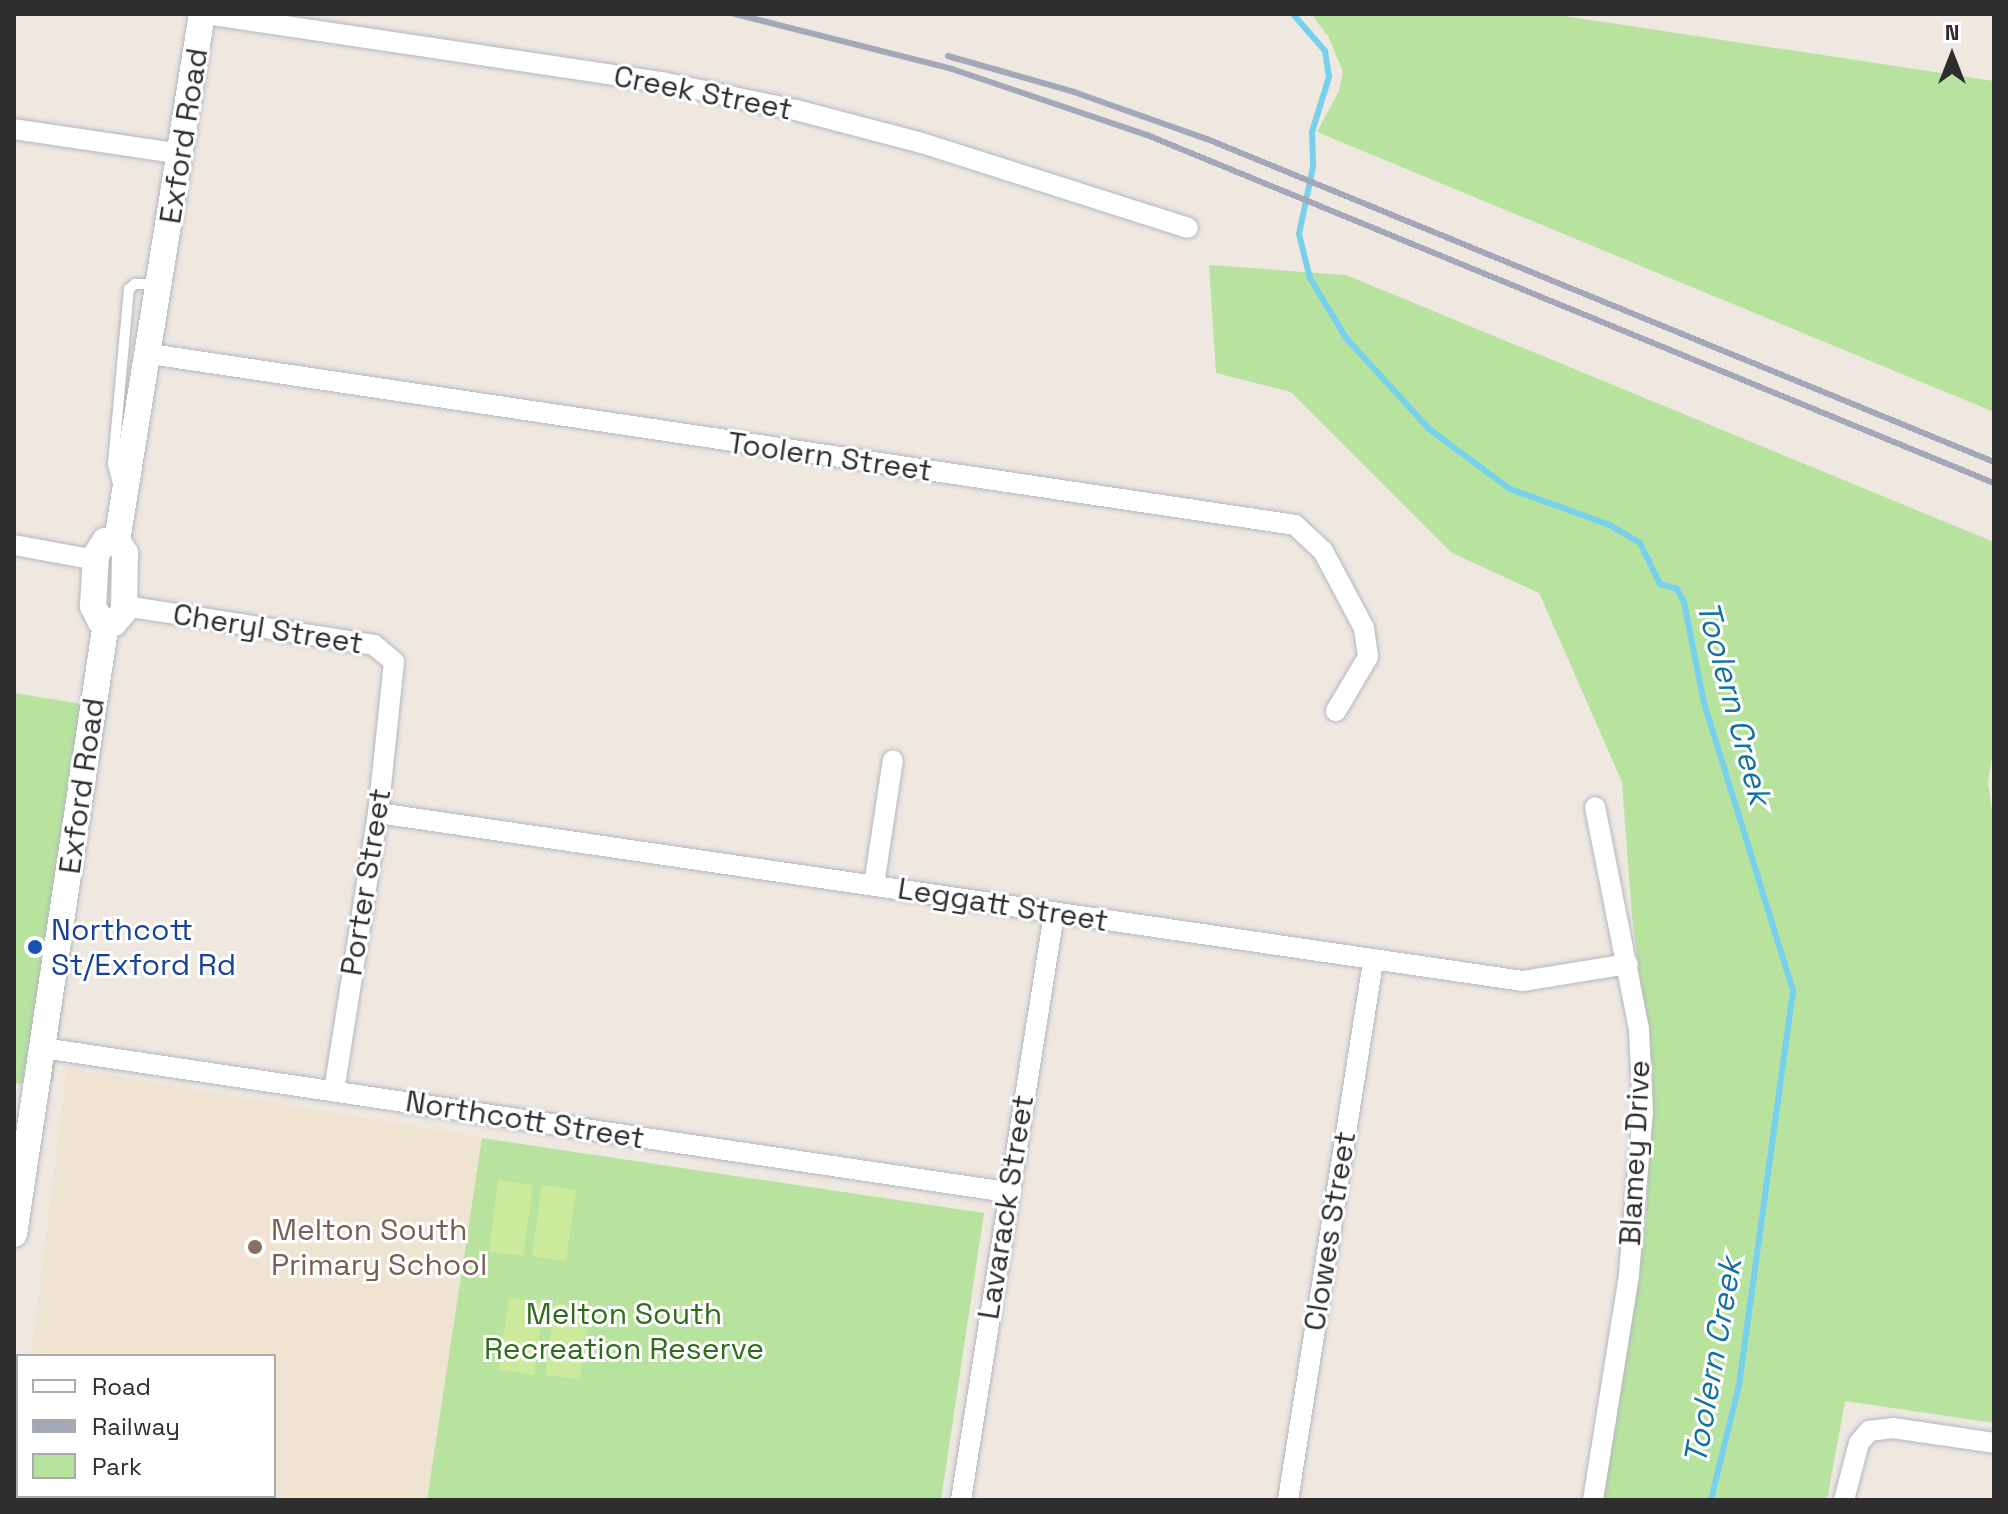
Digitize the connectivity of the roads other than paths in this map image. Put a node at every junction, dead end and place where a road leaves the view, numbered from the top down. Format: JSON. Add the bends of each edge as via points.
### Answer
{"nodes":[{"id":1,"x":204,"y":14,"type":"edge"},
{"id":2,"x":14,"y":129,"type":"edge"},
{"id":3,"x":181,"y":154,"type":"junction"},
{"id":4,"x":1188,"y":228,"type":"dead end"},
{"id":5,"x":161,"y":283,"type":"junction"},
{"id":6,"x":150,"y":354,"type":"junction"},
{"id":7,"x":123,"y":505,"type":"junction"},
{"id":8,"x":117,"y":541,"type":"junction"},
{"id":9,"x":14,"y":545,"type":"edge"},
{"id":10,"x":96,"y":560,"type":"junction"},
{"id":11,"x":115,"y":614,"type":"junction"},
{"id":12,"x":395,"y":672,"type":"joint"},
{"id":13,"x":1336,"y":711,"type":"dead end"},
{"id":14,"x":893,"y":760,"type":"dead end"},
{"id":15,"x":1595,"y":807,"type":"dead end"},
{"id":16,"x":378,"y":813,"type":"junction"},
{"id":17,"x":874,"y":885,"type":"junction"},
{"id":18,"x":1054,"y":914,"type":"junction"},
{"id":19,"x":1373,"y":962,"type":"junction"},
{"id":20,"x":1628,"y":964,"type":"junction"},
{"id":21,"x":43,"y":1048,"type":"junction"},
{"id":22,"x":334,"y":1092,"type":"junction"},
{"id":23,"x":1007,"y":1192,"type":"junction"},
{"id":24,"x":14,"y":1234,"type":"edge"},
{"id":25,"x":1994,"y":1443,"type":"edge"},
{"id":26,"x":961,"y":1500,"type":"edge"},
{"id":27,"x":1288,"y":1500,"type":"edge"},
{"id":28,"x":1593,"y":1500,"type":"edge"},
{"id":29,"x":1844,"y":1500,"type":"edge"}],
"edges":[{"from":1,"to":3,"type":"street","name":"Exford Road"},
{"from":1,"to":4,"type":"street","name":"Creek Street","via":[[662,82],[770,105],[922,143]]},
{"from":2,"to":3,"type":"street"},
{"from":3,"to":5,"type":"street","name":"Exford Road"},
{"from":5,"to":6,"type":"street","name":"Exford Road"},
{"from":5,"to":7,"type":"lane","via":[[129,289],[113,464]]},
{"from":6,"to":7,"type":"street","name":"Exford Road"},
{"from":6,"to":13,"type":"street","name":"Toolern Street","via":[[1295,525],[1323,551],[1364,628],[1368,657]]},
{"from":7,"to":8,"type":"street","name":"Exford Road"},
{"from":8,"to":10,"type":"street","via":[[100,544]]},
{"from":8,"to":11,"type":"street","name":"Exford Road","via":[[125,553]]},
{"from":9,"to":10,"type":"street"},
{"from":10,"to":11,"type":"street","name":"Exford Road","via":[[95,614]]},
{"from":11,"to":12,"type":"street","name":"Cheryl Street","via":[[374,645],[391,655]]},
{"from":11,"to":21,"type":"street","name":"Exford Road"},
{"from":12,"to":16,"type":"street","name":"Porter Street"},
{"from":14,"to":17,"type":"street"},
{"from":15,"to":20,"type":"street","name":"Blamey Drive"},
{"from":16,"to":17,"type":"street","name":"Leggatt Street"},
{"from":16,"to":22,"type":"street","name":"Porter Street"},
{"from":17,"to":18,"type":"street","name":"Leggatt Street"},
{"from":18,"to":19,"type":"street","name":"Leggatt Street"},
{"from":18,"to":23,"type":"street","name":"Lavarack Street"},
{"from":19,"to":20,"type":"street","name":"Leggatt Street","via":[[1523,981]]},
{"from":19,"to":27,"type":"street","name":"Clowes Street"},
{"from":20,"to":28,"type":"street","name":"Blamey Drive","via":[[1639,1029],[1640,1176]]},
{"from":21,"to":22,"type":"street","name":"Northcott Street"},
{"from":21,"to":24,"type":"street","name":"Exford Road"},
{"from":22,"to":23,"type":"street","name":"Northcott Street"},
{"from":23,"to":26,"type":"street","name":"Lavarack Street"},
{"from":25,"to":29,"type":"street","via":[[1893,1428],[1869,1431],[1859,1443]]}]}
